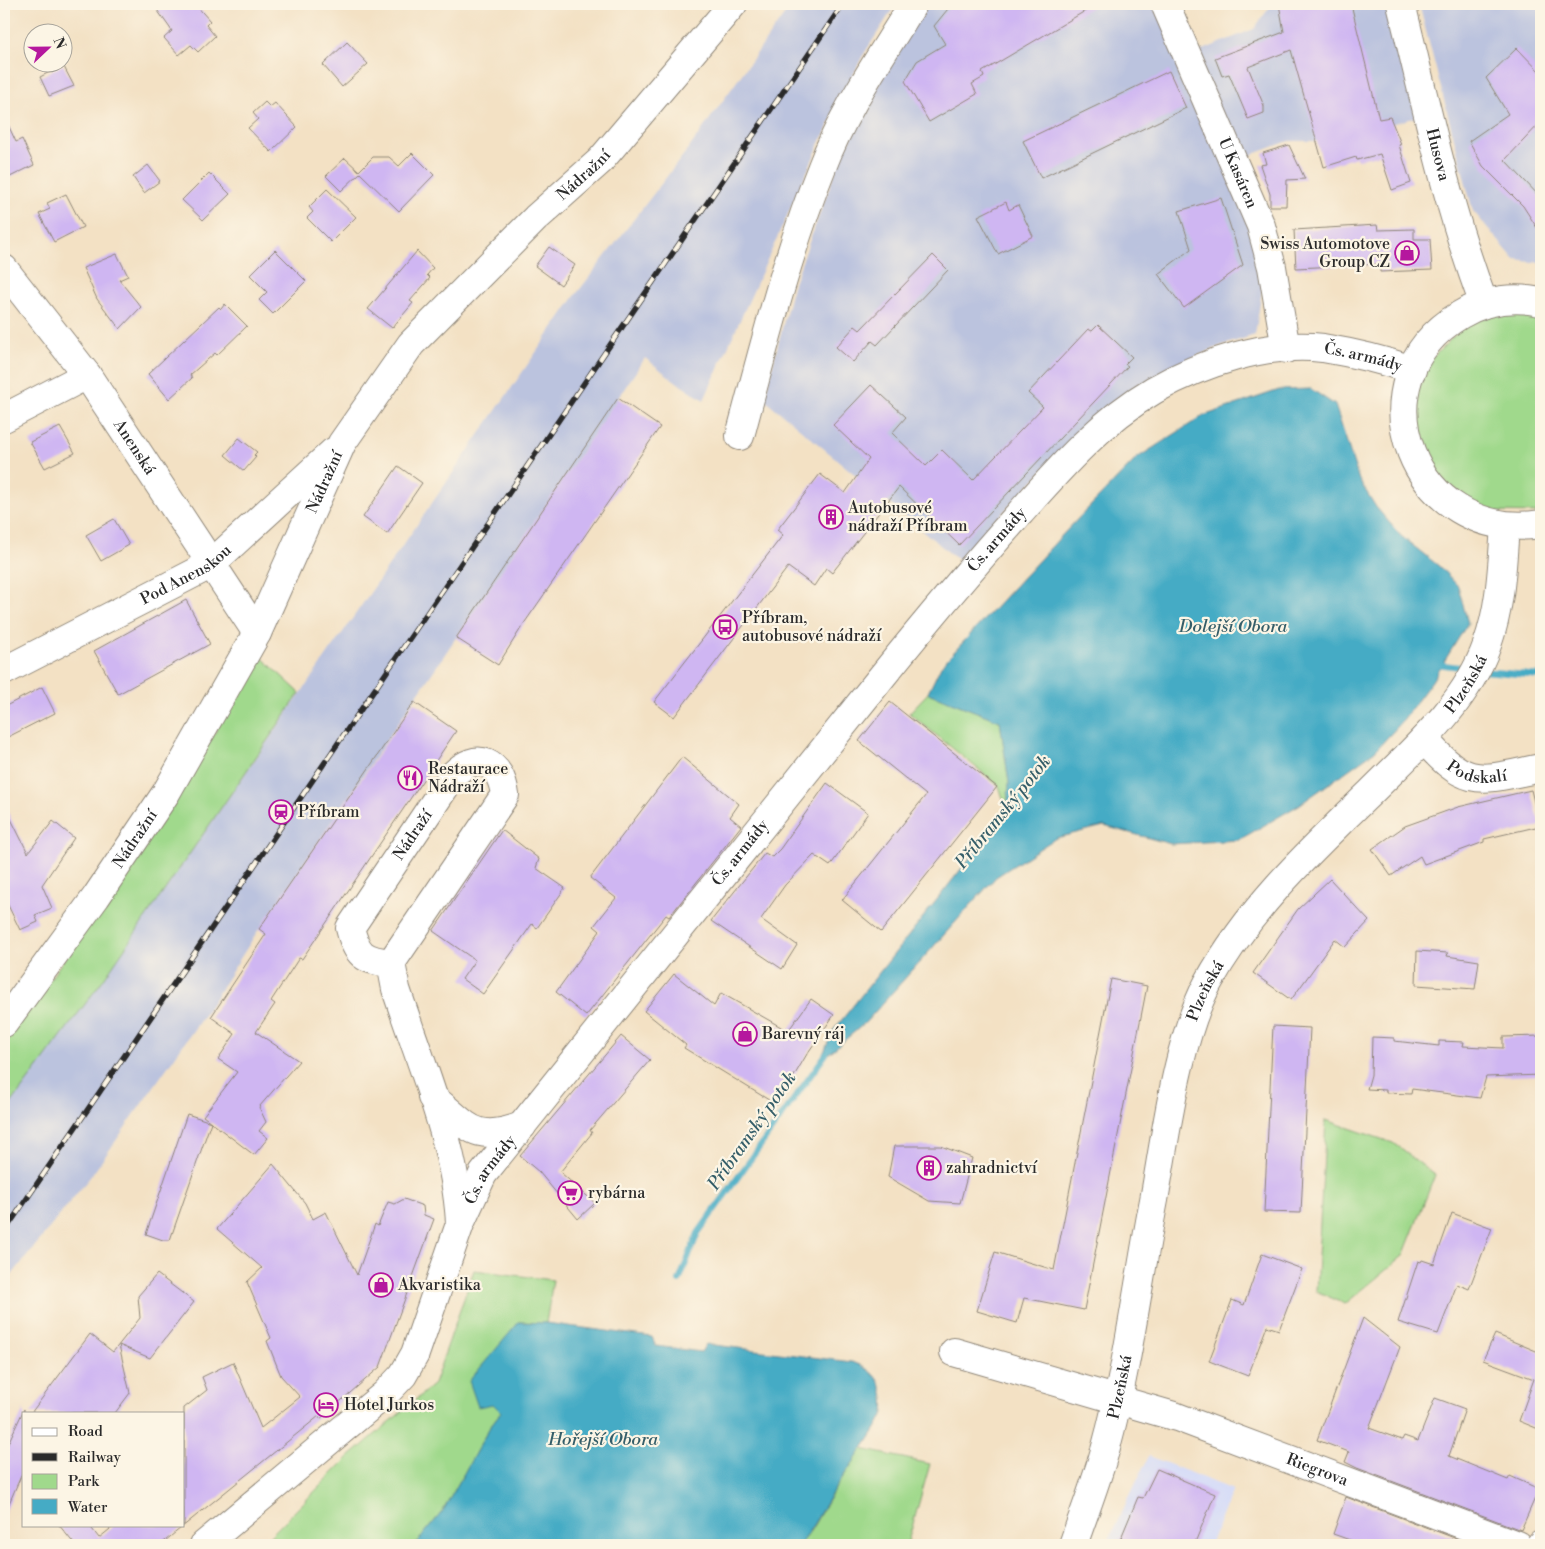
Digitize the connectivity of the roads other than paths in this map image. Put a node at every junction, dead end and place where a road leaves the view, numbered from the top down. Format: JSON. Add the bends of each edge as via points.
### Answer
{"nodes":[{"id":1,"x":733,"y":4,"type":"edge"},
{"id":2,"x":913,"y":4,"type":"edge"},
{"id":3,"x":1165,"y":4,"type":"edge"},
{"id":4,"x":1401,"y":4,"type":"edge"},
{"id":5,"x":4,"y":269,"type":"edge"},
{"id":6,"x":1541,"y":302,"type":"edge"},
{"id":7,"x":1484,"y":304,"type":"junction"},
{"id":8,"x":1286,"y":349,"type":"junction"},
{"id":9,"x":1412,"y":370,"type":"junction"},
{"id":10,"x":87,"y":375,"type":"junction"},
{"id":11,"x":4,"y":418,"type":"edge"},
{"id":12,"x":740,"y":436,"type":"dead end"},
{"id":13,"x":342,"y":443,"type":"junction"},
{"id":14,"x":1541,"y":524,"type":"edge"},
{"id":15,"x":1505,"y":526,"type":"junction"},
{"id":16,"x":210,"y":565,"type":"junction"},
{"id":17,"x":257,"y":633,"type":"junction"},
{"id":18,"x":4,"y":671,"type":"edge"},
{"id":19,"x":1424,"y":739,"type":"junction"},
{"id":20,"x":1541,"y":768,"type":"edge"},
{"id":21,"x":391,"y":963,"type":"junction"},
{"id":22,"x":4,"y":1023,"type":"edge"},
{"id":23,"x":432,"y":1097,"type":"junction"},
{"id":24,"x":522,"y":1126,"type":"junction"},
{"id":25,"x":460,"y":1224,"type":"junction"},
{"id":26,"x":954,"y":1352,"type":"dead end"},
{"id":27,"x":1117,"y":1399,"type":"junction"},
{"id":28,"x":204,"y":1545,"type":"edge"},
{"id":29,"x":1073,"y":1545,"type":"edge"},
{"id":30,"x":1517,"y":1545,"type":"edge"}],
"edges":[{"from":1,"to":13,"type":"street","name":"Nádražní","via":[[600,161],[536,218],[411,344]]},
{"from":2,"to":12,"type":"street","via":[[852,105],[822,165],[786,270]]},
{"from":3,"to":8,"type":"street","name":"U Kasáren","via":[[1261,226],[1272,267]]},
{"from":4,"to":7,"type":"street","name":"Husova","via":[[1439,157],[1470,267]]},
{"from":5,"to":10,"type":"street","name":"Anenská"},
{"from":6,"to":7,"type":"street","via":[[1516,299]]},
{"from":7,"to":9,"type":"street","via":[[1450,321],[1434,335]]},
{"from":8,"to":9,"type":"street","name":"Čs. armády","via":[[1320,348],[1374,358]]},
{"from":8,"to":24,"type":"street","name":"Čs. armády","via":[[1223,360],[1154,390],[1071,456],[950,593]]},
{"from":9,"to":15,"type":"street","via":[[1404,411],[1411,452],[1420,471],[1443,498],[1465,514]]},
{"from":10,"to":11,"type":"street"},
{"from":10,"to":16,"type":"street","name":"Anenská"},
{"from":13,"to":16,"type":"street","name":"Pod Anenskou"},
{"from":13,"to":17,"type":"street","name":"Nádražní"},
{"from":14,"to":15,"type":"street"},
{"from":15,"to":19,"type":"street","name":"Plzeňská","via":[[1499,600],[1486,646],[1465,686]]},
{"from":16,"to":17,"type":"street","name":"Anenská"},
{"from":16,"to":18,"type":"street","name":"Pod Anenskou"},
{"from":17,"to":22,"type":"street","name":"Nádražní","via":[[166,793],[96,897]]},
{"from":19,"to":20,"type":"street","name":"Podskalí","via":[[1443,761],[1461,774],[1486,779]]},
{"from":19,"to":27,"type":"street","name":"Plzeňská","via":[[1261,904],[1206,987],[1184,1048],[1168,1121]]},
{"from":21,"to":21,"type":"street","name":"Nádraží","via":[[505,795],[500,774],[485,762],[472,762],[453,775],[350,928],[355,948],[372,961]]},
{"from":21,"to":23,"type":"street","via":[[396,989]]},
{"from":23,"to":24,"type":"street","via":[[478,1133],[502,1133]]},
{"from":23,"to":25,"type":"street","via":[[456,1174]]},
{"from":24,"to":25,"type":"street","name":"Čs. armády","via":[[483,1174]]},
{"from":25,"to":28,"type":"street","name":"Čs. armády","via":[[415,1354],[402,1375],[385,1394]]},
{"from":26,"to":27,"type":"street","name":"Riegrova"},
{"from":27,"to":29,"type":"street","name":"Plzeňská","via":[[1105,1449]]},
{"from":27,"to":30,"type":"street","name":"Riegrova","via":[[1252,1444]]}]}
